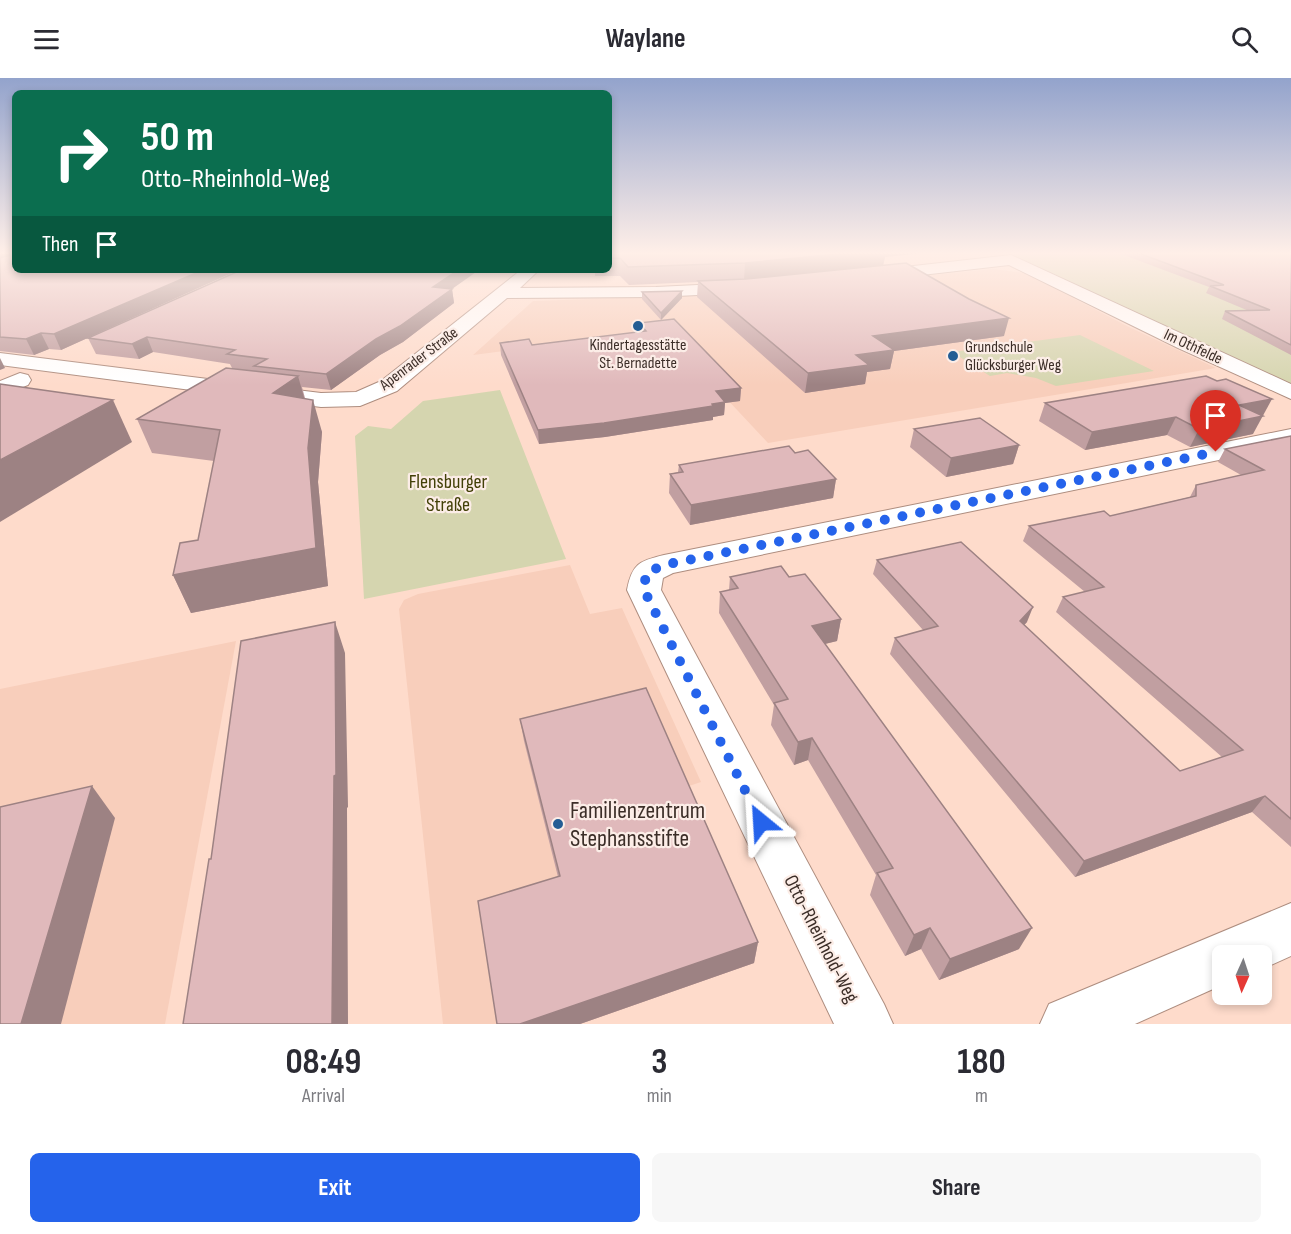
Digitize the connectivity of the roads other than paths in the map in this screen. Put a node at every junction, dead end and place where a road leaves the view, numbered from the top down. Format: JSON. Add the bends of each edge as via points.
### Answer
{"nodes":[{"id":1,"x":499,"y":296,"type":"edge"},
{"id":2,"x":1091,"y":296,"type":"edge"},
{"id":3,"x":83,"y":350,"type":"dead end"},
{"id":4,"x":0,"y":359,"type":"edge"},
{"id":5,"x":50,"y":365,"type":"junction"},
{"id":6,"x":1291,"y":392,"type":"edge"},
{"id":7,"x":1291,"y":437,"type":"edge"},
{"id":8,"x":1291,"y":929,"type":"edge"},
{"id":9,"x":1254,"y":945,"type":"edge"},
{"id":10,"x":1212,"y":962,"type":"edge"},
{"id":11,"x":864,"y":1024,"type":"edge"},
{"id":12,"x":1069,"y":1024,"type":"edge"}],
"edges":[{"from":1,"to":5,"type":"street","name":"Apenrader Straße","via":[[389,386],[360,399],[321,400]]},
{"from":2,"to":6,"type":"street","name":"Im Othfelde"},
{"from":3,"to":5,"type":"street"},
{"from":4,"to":5,"type":"street"},
{"from":7,"to":11,"type":"street","name":"Otto-Rheinhold-Weg","via":[[664,565],[646,573],[644,590]]},
{"from":8,"to":9,"type":"street"},
{"from":10,"to":12,"type":"street"}]}
